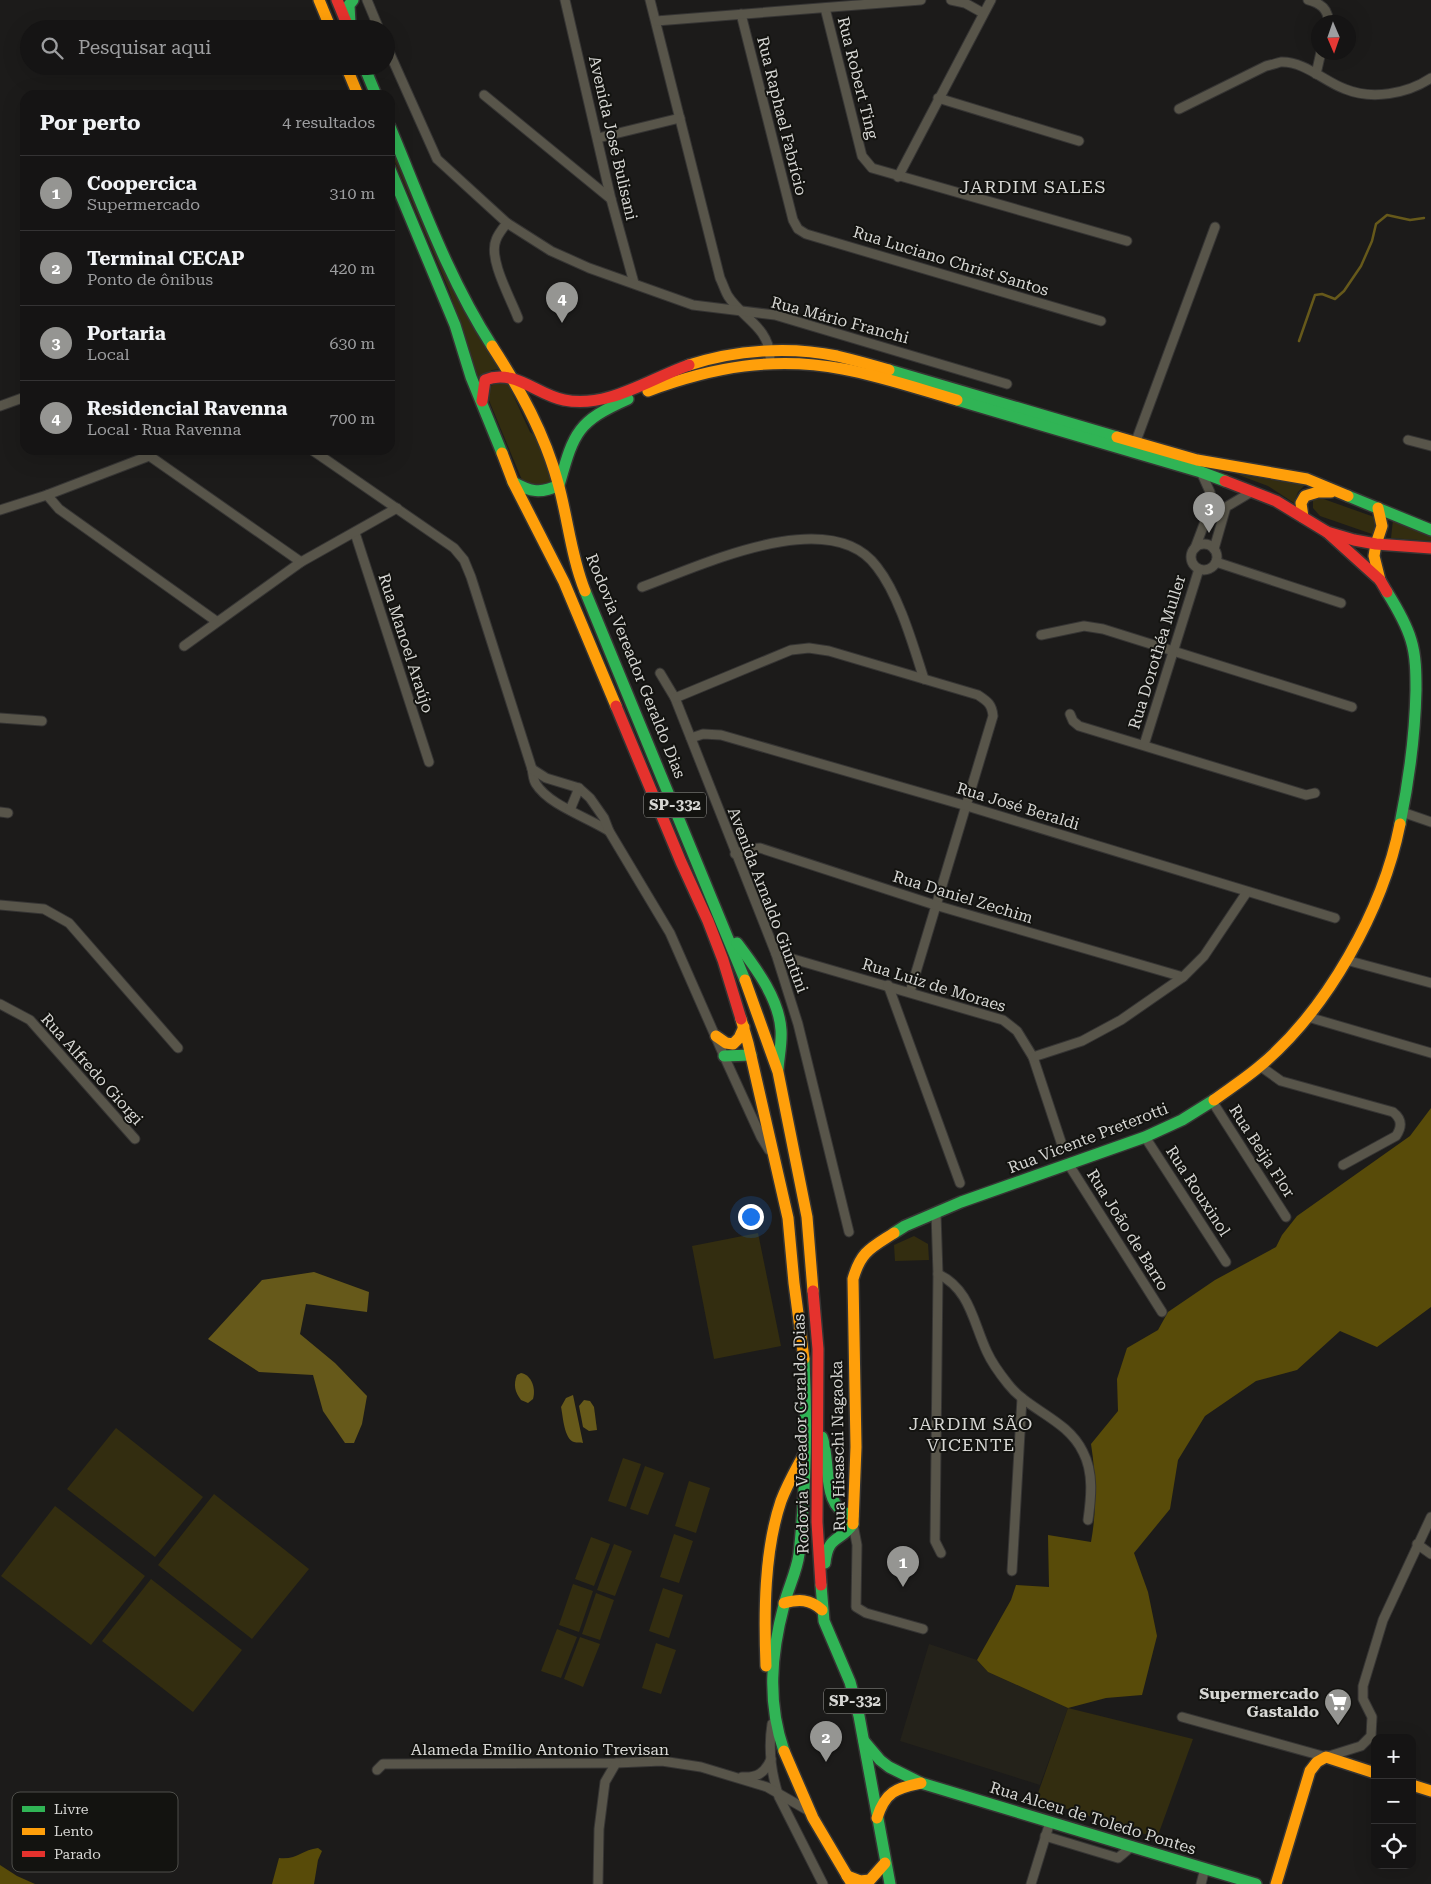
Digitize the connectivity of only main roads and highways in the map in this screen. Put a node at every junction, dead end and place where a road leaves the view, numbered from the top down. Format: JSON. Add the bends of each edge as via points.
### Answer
{"nodes":[{"id":1,"x":319,"y":0,"type":"edge"},
{"id":2,"x":337,"y":0,"type":"edge"},
{"id":3,"x":353,"y":0,"type":"edge"},
{"id":4,"x":327,"y":20,"type":"edge"},
{"id":5,"x":345,"y":20,"type":"edge"},
{"id":6,"x":349,"y":20,"type":"edge"},
{"id":7,"x":350,"y":75,"type":"edge"},
{"id":8,"x":368,"y":75,"type":"edge"},
{"id":9,"x":356,"y":90,"type":"edge"},
{"id":10,"x":374,"y":90,"type":"edge"},
{"id":11,"x":395,"y":139,"type":"edge"},
{"id":12,"x":395,"y":182,"type":"edge"},
{"id":13,"x":492,"y":345,"type":"junction"},
{"id":14,"x":770,"y":357,"type":"junction"},
{"id":15,"x":513,"y":378,"type":"junction"},
{"id":16,"x":550,"y":397,"type":"junction"},
{"id":17,"x":482,"y":404,"type":"junction"},
{"id":18,"x":513,"y":482,"type":"junction"},
{"id":19,"x":560,"y":485,"type":"junction"},
{"id":20,"x":1337,"y":492,"type":"junction"},
{"id":21,"x":1378,"y":508,"type":"junction"},
{"id":22,"x":1303,"y":517,"type":"junction"},
{"id":23,"x":1431,"y":530,"type":"edge"},
{"id":24,"x":1327,"y":532,"type":"junction"},
{"id":25,"x":1376,"y":544,"type":"junction"},
{"id":26,"x":1431,"y":548,"type":"edge"},
{"id":27,"x":1380,"y":580,"type":"junction"},
{"id":28,"x":727,"y":929,"type":"junction"},
{"id":29,"x":744,"y":1027,"type":"junction"},
{"id":30,"x":716,"y":1036,"type":"road end"},
{"id":31,"x":752,"y":1054,"type":"junction"},
{"id":32,"x":724,"y":1056,"type":"road end"},
{"id":33,"x":778,"y":1072,"type":"junction"},
{"id":34,"x":757,"y":1082,"type":"junction"},
{"id":35,"x":781,"y":1085,"type":"junction"},
{"id":36,"x":765,"y":1120,"type":"junction"},
{"id":37,"x":792,"y":1137,"type":"junction"},
{"id":38,"x":868,"y":1250,"type":"joint"},
{"id":39,"x":818,"y":1432,"type":"junction"},
{"id":40,"x":806,"y":1451,"type":"junction"},
{"id":41,"x":853,"y":1520,"type":"junction"},
{"id":42,"x":821,"y":1580,"type":"junction"},
{"id":43,"x":784,"y":1603,"type":"junction"},
{"id":44,"x":822,"y":1610,"type":"junction"},
{"id":45,"x":773,"y":1694,"type":"junction"},
{"id":46,"x":864,"y":1741,"type":"junction"},
{"id":47,"x":1371,"y":1771,"type":"edge"},
{"id":48,"x":921,"y":1783,"type":"junction"},
{"id":49,"x":1416,"y":1786,"type":"edge"},
{"id":50,"x":1431,"y":1791,"type":"edge"},
{"id":51,"x":877,"y":1818,"type":"junction"},
{"id":52,"x":885,"y":1863,"type":"junction"},
{"id":53,"x":849,"y":1880,"type":"edge"},
{"id":54,"x":891,"y":1883,"type":"edge"},
{"id":55,"x":1256,"y":1884,"type":"edge"},
{"id":56,"x":1276,"y":1884,"type":"edge"}],
"edges":[{"from":1,"to":4,"type":"main road"},
{"from":2,"to":5,"type":"main road"},
{"from":3,"to":6,"type":"main road","via":[[349,5]]},
{"from":7,"to":9,"type":"main road"},
{"from":8,"to":10,"type":"main road"},
{"from":11,"to":13,"type":"main road","name":"Rodovia Vereador Geraldo Dias","number":"SP-332","via":[[455,282]]},
{"from":12,"to":17,"type":"main road","name":"Rodovia Vereador Geraldo Dias","number":"SP-332","via":[[456,325]]},
{"from":13,"to":15,"type":"main road","name":"Rodovia Vereador Geraldo Dias","number":"SP-332"},
{"from":13,"to":16,"type":"main road"},
{"from":14,"to":16,"type":"main road","via":[[711,358],[594,401],[565,401]]},
{"from":14,"to":19,"type":"main road","via":[[700,372],[597,412],[582,425],[573,440]]},
{"from":14,"to":20,"type":"main road","via":[[792,352],[843,358],[1197,460],[1280,473]]},
{"from":14,"to":22,"type":"main road","via":[[881,378],[1201,472],[1276,501]]},
{"from":15,"to":16,"type":"main road"},
{"from":15,"to":17,"type":"main road","via":[[492,376],[485,380]]},
{"from":15,"to":19,"type":"main road","name":"Rodovia Vereador Geraldo Dias","number":"SP-332","via":[[546,443]]},
{"from":17,"to":18,"type":"main road","name":"Rodovia Vereador Geraldo Dias","number":"SP-332"},
{"from":18,"to":19,"type":"main road","via":[[526,490],[540,493]]},
{"from":18,"to":29,"type":"main road","name":"Rodovia Vereador Geraldo Dias","number":"SP-332","via":[[564,582],[680,862],[708,921]]},
{"from":19,"to":28,"type":"main road","name":"Rodovia Vereador Geraldo Dias","number":"SP-332","via":[[579,576]]},
{"from":20,"to":21,"type":"main road"},
{"from":20,"to":22,"type":"main road","via":[[1305,496],[1301,503]]},
{"from":21,"to":23,"type":"main road"},
{"from":21,"to":25,"type":"main road","name":"Rua Vicente Preterotti","via":[[1384,528]]},
{"from":22,"to":24,"type":"main road"},
{"from":24,"to":25,"type":"main road"},
{"from":24,"to":27,"type":"main road","name":"Rua Vicente Preterotti"},
{"from":25,"to":26,"type":"main road"},
{"from":25,"to":27,"type":"main road","name":"Rua Vicente Preterotti","via":[[1374,556]]},
{"from":27,"to":38,"type":"main road","name":"Rua Vicente Preterotti","via":[[1400,613],[1412,642],[1416,672],[1407,788],[1395,849],[1377,901],[1346,960],[1308,1017],[1260,1066],[1182,1120],[1145,1137],[961,1202],[905,1226]]},
{"from":28,"to":33,"type":"main road","name":"Rodovia Vereador Geraldo Dias","number":"SP-332"},
{"from":28,"to":33,"type":"main road","via":[[783,1005]]},
{"from":29,"to":30,"type":"main road","via":[[736,1044],[724,1043]]},
{"from":29,"to":31,"type":"main road","name":"Rodovia Vereador Geraldo Dias","number":"SP-332"},
{"from":31,"to":32,"type":"main road"},
{"from":31,"to":34,"type":"main road","name":"Rodovia Vereador Geraldo Dias","number":"SP-332"},
{"from":33,"to":35,"type":"main road","name":"Rodovia Vereador Geraldo Dias","number":"SP-332"},
{"from":34,"to":35,"type":"main road","via":[[765,1087]]},
{"from":34,"to":36,"type":"main road","name":"Rodovia Vereador Geraldo Dias","number":"SP-332"},
{"from":35,"to":37,"type":"main road","name":"Rodovia Vereador Geraldo Dias","number":"SP-332"},
{"from":36,"to":37,"type":"main road","via":[[779,1120]]},
{"from":36,"to":40,"type":"main road","name":"Rodovia Vereador Geraldo Dias","number":"SP-332","via":[[788,1218],[804,1350]]},
{"from":37,"to":39,"type":"main road","name":"Rodovia Vereador Geraldo Dias","number":"SP-332","via":[[807,1217],[818,1349]]},
{"from":38,"to":41,"type":"main road","name":"Rua Hisaschi Nagaoka","via":[[858,1262],[853,1279],[856,1446]]},
{"from":39,"to":41,"type":"main road","via":[[827,1449],[830,1492],[834,1503]]},
{"from":39,"to":42,"type":"main road","name":"Rodovia Vereador Geraldo Dias","number":"SP-332","via":[[817,1522]]},
{"from":40,"to":43,"type":"main road","name":"Rodovia Vereador Geraldo Dias","number":"SP-332","via":[[799,1556]]},
{"from":40,"to":45,"type":"main road","via":[[781,1504],[771,1552],[764,1643],[766,1669]]},
{"from":41,"to":42,"type":"main road","via":[[848,1532],[829,1543]]},
{"from":42,"to":44,"type":"main road","name":"Rodovia Vereador Geraldo Dias","number":"SP-332"},
{"from":43,"to":44,"type":"main road","via":[[795,1599],[810,1600]]},
{"from":43,"to":45,"type":"main road","name":"Rodovia Vereador Geraldo Dias","number":"SP-332","via":[[775,1640]]},
{"from":44,"to":46,"type":"main road","name":"Rodovia Vereador Geraldo Dias","number":"SP-332","via":[[824,1623],[852,1691]]},
{"from":45,"to":53,"type":"main road","name":"Rodovia Vereador Geraldo Dias","number":"SP-332","via":[[774,1714],[784,1755],[810,1812]]},
{"from":46,"to":48,"type":"main road","name":"Rua Alceu de Toledo Pontes","via":[[880,1760]]},
{"from":46,"to":51,"type":"main road","name":"Rodovia Vereador Geraldo Dias","number":"SP-332"},
{"from":47,"to":56,"type":"main road","via":[[1326,1757],[1316,1762],[1310,1771]]},
{"from":48,"to":51,"type":"main road","name":"Rua Alceu de Toledo Pontes","via":[[896,1788],[883,1800]]},
{"from":48,"to":55,"type":"main road","name":"Rua Alceu de Toledo Pontes"},
{"from":49,"to":50,"type":"main road"},
{"from":51,"to":52,"type":"main road","name":"Rodovia Vereador Geraldo Dias","number":"SP-332"},
{"from":52,"to":53,"type":"main road","via":[[870,1880]]},
{"from":52,"to":54,"type":"main road","name":"Rodovia Vereador Geraldo Dias","number":"SP-332"}]}
